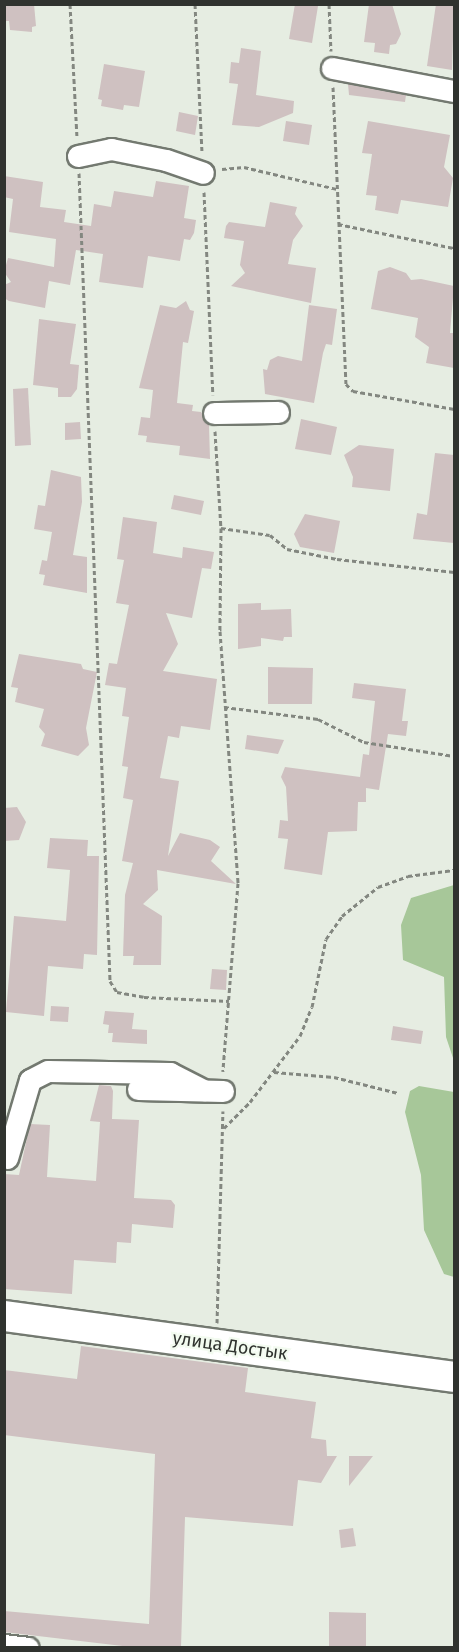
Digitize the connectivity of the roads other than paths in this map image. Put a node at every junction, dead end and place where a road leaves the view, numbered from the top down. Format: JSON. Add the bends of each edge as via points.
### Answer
{"nodes":[{"id":1,"x":332,"y":68,"type":"road end"},
{"id":2,"x":454,"y":91,"type":"edge"},
{"id":3,"x":78,"y":156,"type":"road end"},
{"id":4,"x":203,"y":176,"type":"road end"},
{"id":5,"x":278,"y":412,"type":"dead end"},
{"id":6,"x":214,"y":413,"type":"road end"},
{"id":7,"x":138,"y":1089,"type":"dead end"},
{"id":8,"x":7,"y":1158,"type":"dead end"},
{"id":9,"x":4,"y":1316,"type":"edge"},
{"id":10,"x":454,"y":1377,"type":"edge"},
{"id":11,"x":4,"y":1645,"type":"edge"},
{"id":12,"x":28,"y":1647,"type":"edge"}],
"edges":[{"from":1,"to":2,"type":"street"},
{"from":3,"to":4,"type":"street","via":[[111,149],[166,160]]},
{"from":5,"to":6,"type":"street"},
{"from":7,"to":8,"type":"street","via":[[213,1090],[170,1073],[48,1071],[30,1080]]},
{"from":9,"to":10,"type":"main road","name":"улица Достык"},
{"from":11,"to":12,"type":"street"}]}
